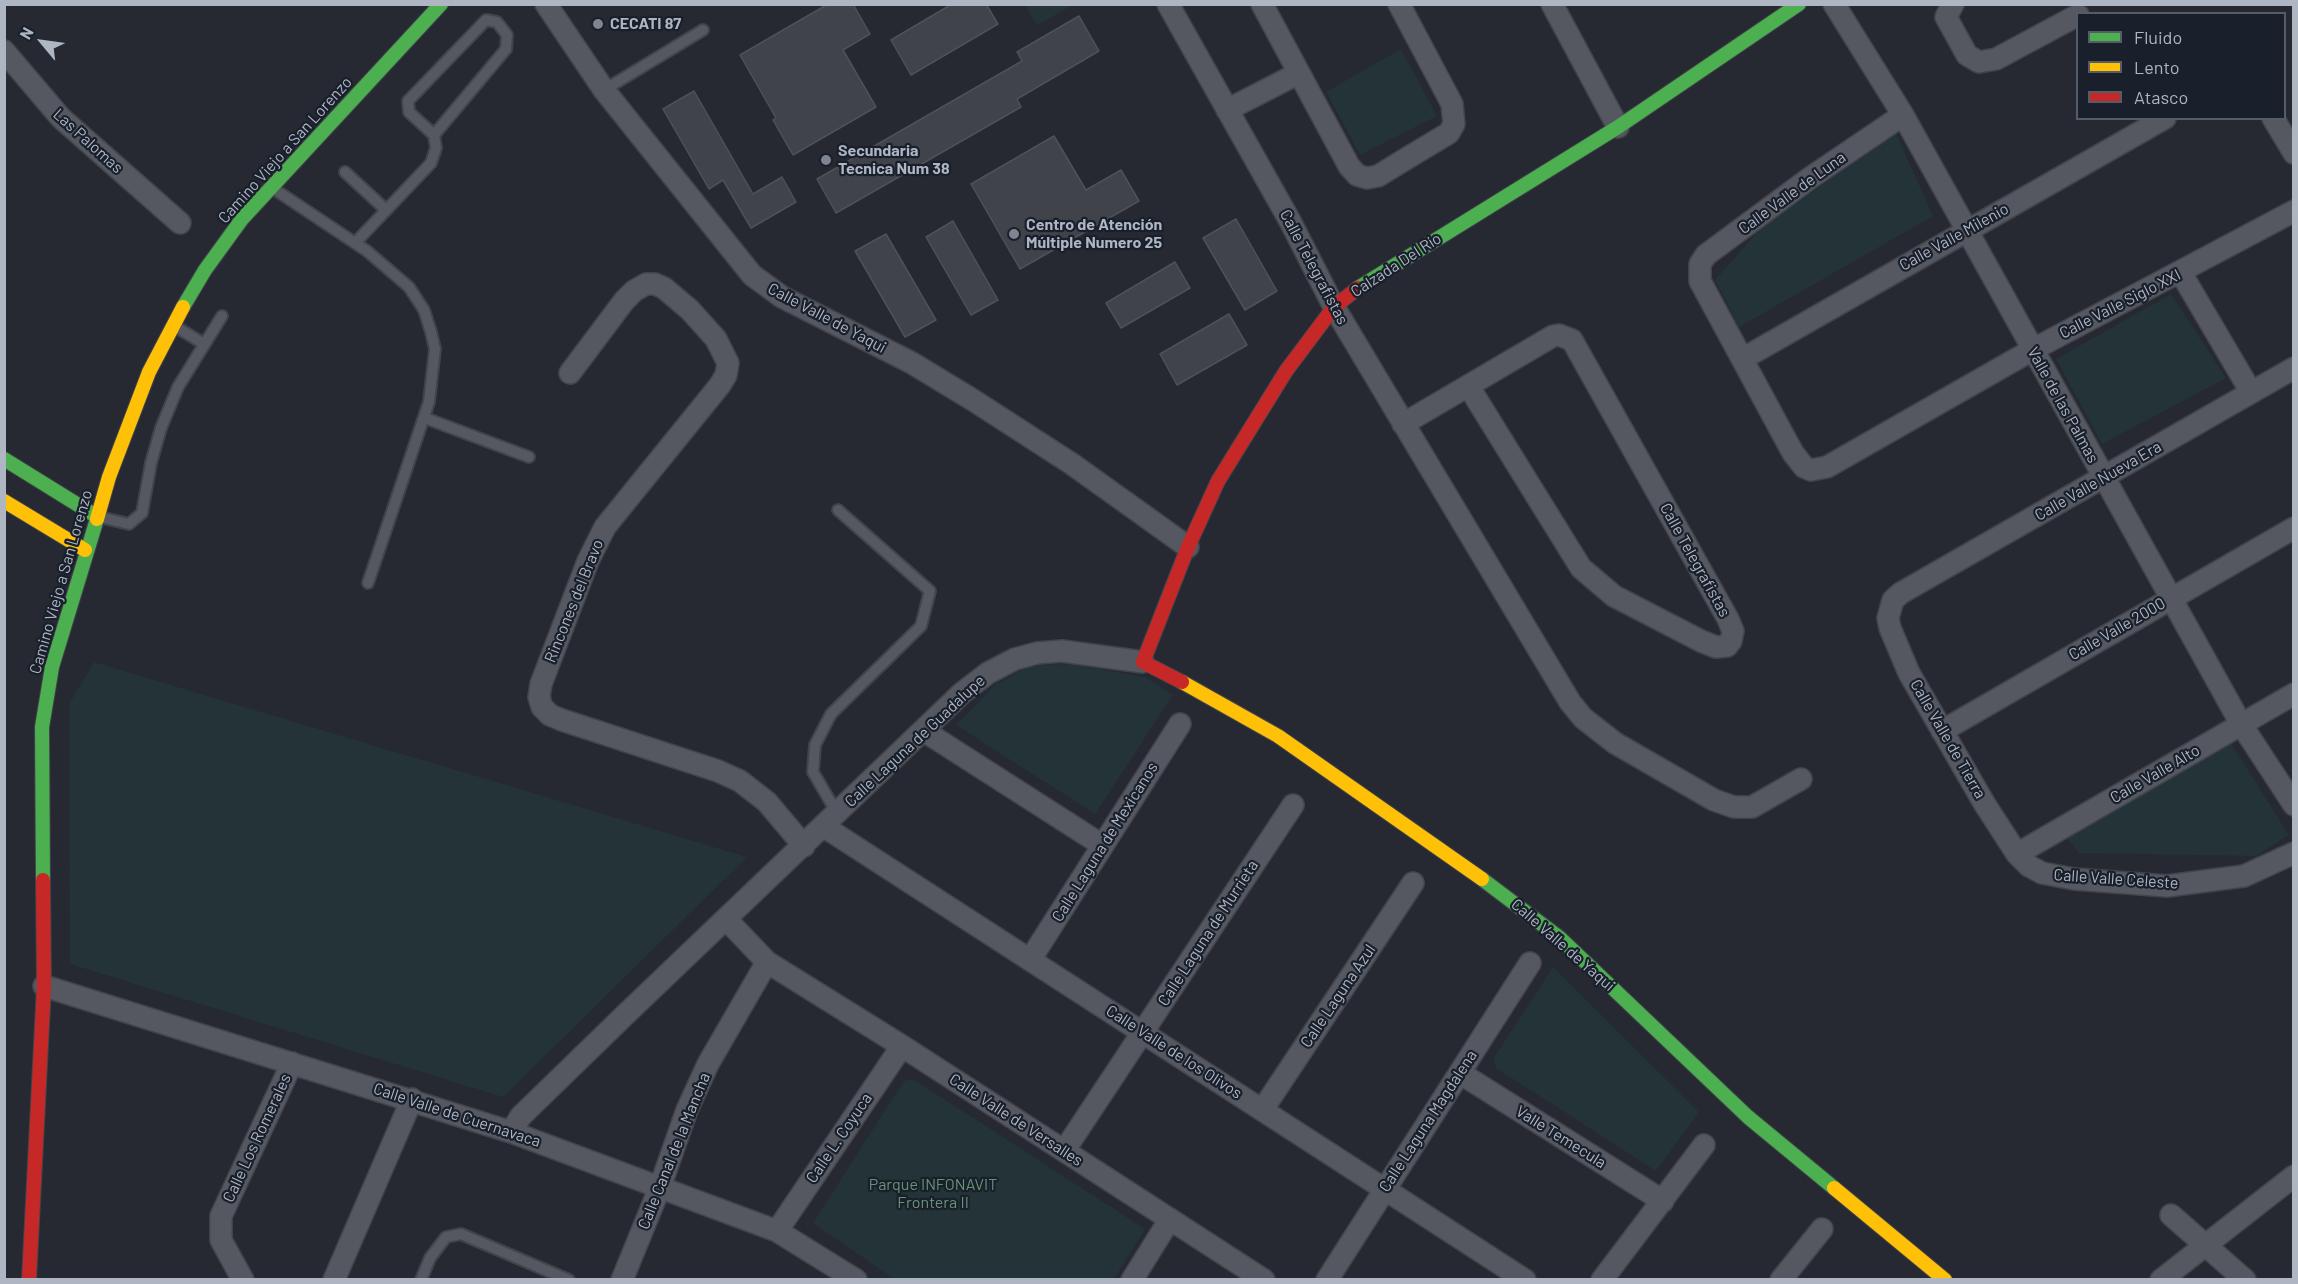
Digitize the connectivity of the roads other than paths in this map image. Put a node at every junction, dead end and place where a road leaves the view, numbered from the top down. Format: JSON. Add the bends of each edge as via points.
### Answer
{"nodes":[{"id":1,"x":441,"y":4,"type":"edge"},
{"id":2,"x":546,"y":4,"type":"edge"},
{"id":3,"x":1168,"y":4,"type":"edge"},
{"id":4,"x":1262,"y":4,"type":"edge"},
{"id":5,"x":1398,"y":4,"type":"edge"},
{"id":6,"x":1552,"y":4,"type":"edge"},
{"id":7,"x":1798,"y":4,"type":"edge"},
{"id":8,"x":1834,"y":4,"type":"edge"},
{"id":9,"x":1953,"y":4,"type":"edge"},
{"id":10,"x":2096,"y":4,"type":"edge"},
{"id":11,"x":2082,"y":12,"type":"edge"},
{"id":12,"x":2076,"y":15,"type":"edge"},
{"id":13,"x":703,"y":30,"type":"dead end"},
{"id":14,"x":4,"y":51,"type":"edge"},
{"id":15,"x":1299,"y":73,"type":"junction"},
{"id":16,"x":604,"y":90,"type":"junction"},
{"id":17,"x":1227,"y":111,"type":"junction"},
{"id":18,"x":1903,"y":115,"type":"junction"},
{"id":19,"x":2161,"y":120,"type":"edge"},
{"id":20,"x":2274,"y":120,"type":"edge"},
{"id":21,"x":1618,"y":127,"type":"junction"},
{"id":22,"x":434,"y":135,"type":"junction"},
{"id":23,"x":2294,"y":153,"type":"edge"},
{"id":24,"x":345,"y":172,"type":"dead end"},
{"id":25,"x":270,"y":187,"type":"junction"},
{"id":26,"x":386,"y":210,"type":"junction"},
{"id":27,"x":2294,"y":211,"type":"edge"},
{"id":28,"x":180,"y":223,"type":"dead end"},
{"id":29,"x":1965,"y":230,"type":"junction"},
{"id":30,"x":355,"y":243,"type":"junction"},
{"id":31,"x":2181,"y":273,"type":"junction"},
{"id":32,"x":1334,"y":307,"type":"junction"},
{"id":33,"x":222,"y":316,"type":"dead end"},
{"id":34,"x":172,"y":325,"type":"junction"},
{"id":35,"x":204,"y":344,"type":"junction"},
{"id":36,"x":2032,"y":350,"type":"junction"},
{"id":37,"x":1744,"y":358,"type":"junction"},
{"id":38,"x":2294,"y":368,"type":"edge"},
{"id":39,"x":570,"y":373,"type":"dead end"},
{"id":40,"x":1469,"y":387,"type":"junction"},
{"id":41,"x":2252,"y":392,"type":"junction"},
{"id":42,"x":425,"y":418,"type":"junction"},
{"id":43,"x":1403,"y":424,"type":"junction"},
{"id":44,"x":529,"y":458,"type":"dead end"},
{"id":45,"x":4,"y":459,"type":"edge"},
{"id":46,"x":2104,"y":478,"type":"junction"},
{"id":47,"x":4,"y":501,"type":"edge"},
{"id":48,"x":838,"y":510,"type":"dead end"},
{"id":49,"x":96,"y":516,"type":"junction"},
{"id":50,"x":2294,"y":528,"type":"edge"},
{"id":51,"x":1188,"y":548,"type":"junction"},
{"id":52,"x":85,"y":550,"type":"junction"},
{"id":53,"x":368,"y":583,"type":"dead end"},
{"id":54,"x":1901,"y":593,"type":"joint"},
{"id":55,"x":2171,"y":598,"type":"junction"},
{"id":56,"x":1143,"y":662,"type":"junction"},
{"id":57,"x":2294,"y":694,"type":"edge"},
{"id":58,"x":1180,"y":724,"type":"dead end"},
{"id":59,"x":2241,"y":724,"type":"junction"},
{"id":60,"x":924,"y":731,"type":"junction"},
{"id":61,"x":1942,"y":731,"type":"junction"},
{"id":62,"x":1801,"y":779,"type":"dead end"},
{"id":63,"x":1293,"y":805,"type":"dead end"},
{"id":64,"x":2294,"y":805,"type":"edge"},
{"id":65,"x":830,"y":819,"type":"junction"},
{"id":66,"x":1102,"y":845,"type":"junction"},
{"id":67,"x":804,"y":846,"type":"junction"},
{"id":68,"x":2294,"y":853,"type":"edge"},
{"id":69,"x":2017,"y":854,"type":"junction"},
{"id":70,"x":2042,"y":873,"type":"joint"},
{"id":71,"x":1413,"y":883,"type":"dead end"},
{"id":72,"x":726,"y":919,"type":"junction"},
{"id":73,"x":1030,"y":960,"type":"junction"},
{"id":74,"x":766,"y":962,"type":"junction"},
{"id":75,"x":1530,"y":963,"type":"dead end"},
{"id":76,"x":44,"y":986,"type":"junction"},
{"id":77,"x":1143,"y":1032,"type":"junction"},
{"id":78,"x":902,"y":1046,"type":"junction"},
{"id":79,"x":292,"y":1063,"type":"junction"},
{"id":80,"x":1460,"y":1073,"type":"junction"},
{"id":81,"x":412,"y":1099,"type":"junction"},
{"id":82,"x":1263,"y":1109,"type":"junction"},
{"id":83,"x":511,"y":1132,"type":"junction"},
{"id":84,"x":1704,"y":1145,"type":"dead end"},
{"id":85,"x":1064,"y":1151,"type":"junction"},
{"id":86,"x":2294,"y":1176,"type":"edge"},
{"id":87,"x":660,"y":1187,"type":"junction"},
{"id":88,"x":1383,"y":1190,"type":"junction"},
{"id":89,"x":1663,"y":1201,"type":"junction"},
{"id":90,"x":2171,"y":1215,"type":"dead end"},
{"id":91,"x":1170,"y":1219,"type":"junction"},
{"id":92,"x":1822,"y":1229,"type":"dead end"},
{"id":93,"x":777,"y":1231,"type":"junction"},
{"id":94,"x":2204,"y":1245,"type":"junction"},
{"id":95,"x":29,"y":1280,"type":"edge"},
{"id":96,"x":243,"y":1280,"type":"edge"},
{"id":97,"x":334,"y":1280,"type":"edge"},
{"id":98,"x":421,"y":1280,"type":"edge"},
{"id":99,"x":569,"y":1280,"type":"edge"},
{"id":100,"x":622,"y":1280,"type":"edge"},
{"id":101,"x":856,"y":1280,"type":"edge"},
{"id":102,"x":1132,"y":1280,"type":"edge"},
{"id":103,"x":1264,"y":1280,"type":"edge"},
{"id":104,"x":1327,"y":1280,"type":"edge"},
{"id":105,"x":1525,"y":1280,"type":"edge"},
{"id":106,"x":1602,"y":1280,"type":"edge"},
{"id":107,"x":1781,"y":1280,"type":"edge"},
{"id":108,"x":1945,"y":1280,"type":"edge"},
{"id":109,"x":2161,"y":1280,"type":"edge"},
{"id":110,"x":2245,"y":1280,"type":"edge"}],
"edges":[{"from":1,"to":25,"type":"street","name":"Camino Viejo a San Lorenzo"},
{"from":2,"to":16,"type":"street","name":"Calle Valle de Yaqui"},
{"from":3,"to":17,"type":"street","name":"Calle Telegrafistas"},
{"from":4,"to":15,"type":"street"},
{"from":5,"to":15,"type":"street","via":[[1452,105],[1454,124],[1449,133],[1378,176],[1358,175],[1349,166]]},
{"from":6,"to":21,"type":"street"},
{"from":7,"to":21,"type":"street","name":"Calzada Del Río"},
{"from":8,"to":18,"type":"street","name":"Valle de las Palmas"},
{"from":9,"to":12,"type":"street","via":[[1946,17],[1967,55],[1979,62],[1996,59]]},
{"from":10,"to":11,"type":"street"},
{"from":13,"to":16,"type":"lane"},
{"from":14,"to":28,"type":"street","name":"Las Palomas","via":[[61,118]]},
{"from":15,"to":17,"type":"street"},
{"from":16,"to":51,"type":"street","name":"Calle Valle de Yaqui","via":[[752,275],[782,297],[912,363],[973,400],[1072,464]]},
{"from":17,"to":32,"type":"street","name":"Calle Telegrafistas"},
{"from":18,"to":29,"type":"street","name":"Valle de las Palmas"},
{"from":18,"to":37,"type":"street","name":"Calle Valle de Luna","via":[[1810,178],[1706,255],[1700,264],[1700,281]]},
{"from":19,"to":29,"type":"street","name":"Calle Valle Milenio"},
{"from":20,"to":23,"type":"street"},
{"from":21,"to":32,"type":"street","name":"Calzada Del Río","via":[[1368,281]]},
{"from":22,"to":22,"type":"lane","via":[[409,112],[408,101],[486,20],[497,22],[507,35],[506,49]]},
{"from":22,"to":26,"type":"lane","via":[[436,148],[431,163]]},
{"from":24,"to":26,"type":"lane"},
{"from":25,"to":30,"type":"lane"},
{"from":25,"to":34,"type":"street","name":"Camino Viejo a San Lorenzo","via":[[205,270]]},
{"from":26,"to":30,"type":"lane"},
{"from":27,"to":31,"type":"street","name":"Calle Valle Siglo XXI"},
{"from":29,"to":36,"type":"street","name":"Valle de las Palmas"},
{"from":29,"to":37,"type":"street","name":"Calle Valle Milenio"},
{"from":30,"to":42,"type":"lane","via":[[409,287],[424,310],[435,349]]},
{"from":31,"to":36,"type":"street","name":"Calle Valle Siglo XXI"},
{"from":31,"to":41,"type":"street"},
{"from":32,"to":43,"type":"street","name":"Calle Telegrafistas"},
{"from":32,"to":51,"type":"street","name":"Calzada Del Río","via":[[1252,423],[1218,481]]},
{"from":33,"to":35,"type":"lane"},
{"from":34,"to":35,"type":"lane"},
{"from":34,"to":49,"type":"street","name":"Camino Viejo a San Lorenzo","via":[[131,416]]},
{"from":35,"to":49,"type":"lane","via":[[178,387],[158,436],[142,513],[129,524]]},
{"from":36,"to":37,"type":"street","name":"Calle Valle Siglo XXI","via":[[1827,467],[1811,470],[1793,453]]},
{"from":36,"to":46,"type":"street","name":"Valle de las Palmas"},
{"from":38,"to":41,"type":"street","name":"Calle Valle Nueva Era"},
{"from":39,"to":67,"type":"street","name":"Rincones del Bravo","via":[[624,302],[646,284],[664,288],[690,310],[716,339],[728,363],[720,385],[605,527],[541,684],[539,697],[543,707],[562,720],[740,781],[766,802]]},
{"from":40,"to":40,"type":"street","name":"Calle Telegrafistas","via":[[1552,336],[1572,340],[1728,619],[1732,631],[1727,646],[1716,647],[1701,641],[1596,584],[1569,551]]},
{"from":40,"to":43,"type":"street","name":"Calle Telegrafistas"},
{"from":41,"to":46,"type":"street","name":"Calle Valle Nueva Era"},
{"from":42,"to":44,"type":"lane"},
{"from":42,"to":53,"type":"lane"},
{"from":43,"to":62,"type":"street","name":"Calle Telegrafistas","via":[[1583,718],[1615,743],[1714,800],[1734,807],[1752,807]]},
{"from":45,"to":49,"type":"street"},
{"from":46,"to":54,"type":"street","name":"Calle Valle Nueva Era"},
{"from":46,"to":55,"type":"street","name":"Valle de las Palmas"},
{"from":47,"to":52,"type":"street"},
{"from":48,"to":65,"type":"lane","via":[[930,591],[921,626],[831,714],[815,745],[813,772]]},
{"from":49,"to":52,"type":"street","name":"Camino Viejo a San Lorenzo"},
{"from":50,"to":55,"type":"street","name":"Calle Valle 2000"},
{"from":51,"to":56,"type":"street","name":"Calzada Del Río"},
{"from":52,"to":76,"type":"street","name":"Camino Viejo a San Lorenzo","via":[[52,667],[42,727]]},
{"from":54,"to":61,"type":"street","name":"Calle Valle de Tierra","via":[[1889,609],[1890,628],[1909,673]]},
{"from":55,"to":59,"type":"street","name":"Valle de las Palmas"},
{"from":55,"to":61,"type":"street","name":"Calle Valle 2000"},
{"from":56,"to":60,"type":"street","name":"Calle Laguna de Guadalupe","via":[[1062,651],[1016,659],[971,686]]},
{"from":56,"to":108,"type":"street","name":"Calle Valle de Yaqui","via":[[1278,736],[1518,903],[1748,1117]]},
{"from":57,"to":59,"type":"street","name":"Calle Valle Alto"},
{"from":58,"to":66,"type":"street","name":"Calle Laguna de Mexicanos"},
{"from":59,"to":64,"type":"street","name":"Valle de las Palmas"},
{"from":59,"to":69,"type":"street","name":"Calle Valle Alto"},
{"from":60,"to":65,"type":"street","name":"Calle Laguna de Guadalupe"},
{"from":60,"to":66,"type":"street"},
{"from":61,"to":69,"type":"street","name":"Calle Valle de Tierra"},
{"from":63,"to":77,"type":"street","name":"Calle Laguna de Murrieta"},
{"from":65,"to":67,"type":"street","name":"Calle Laguna de Guadalupe"},
{"from":65,"to":73,"type":"street","name":"Calle Valle de los Olivos"},
{"from":66,"to":73,"type":"street","name":"Calle Laguna de Mexicanos"},
{"from":67,"to":72,"type":"street","name":"Calle Laguna de Guadalupe"},
{"from":68,"to":70,"type":"street","name":"Calle Valle Celeste","via":[[2244,876],[2167,886]]},
{"from":69,"to":70,"type":"street","name":"Calle Valle de Tierra"},
{"from":71,"to":82,"type":"street","name":"Calle Laguna Azul"},
{"from":72,"to":74,"type":"street"},
{"from":72,"to":83,"type":"street","name":"Calle Laguna de Guadalupe","via":[[521,1116]]},
{"from":73,"to":77,"type":"street","name":"Calle Valle de los Olivos"},
{"from":74,"to":78,"type":"street","name":"Calle Valle de Versalles"},
{"from":74,"to":87,"type":"street","name":"Calle Canal de la Mancha","via":[[708,1064]]},
{"from":75,"to":80,"type":"street","name":"Calle Laguna Magdalena"},
{"from":76,"to":79,"type":"street","name":"Calle Valle de Cuernavaca"},
{"from":76,"to":95,"type":"street","name":"Camino Viejo a San Lorenzo"},
{"from":77,"to":82,"type":"street","name":"Calle Valle de los Olivos"},
{"from":77,"to":85,"type":"street","name":"Calle Laguna de Murrieta"},
{"from":78,"to":85,"type":"street","name":"Calle Valle de Versalles"},
{"from":78,"to":93,"type":"street","name":"Calle L. Coyuca"},
{"from":79,"to":81,"type":"street","name":"Calle Valle de Cuernavaca"},
{"from":79,"to":96,"type":"street","name":"Calle Los Romerales","via":[[221,1216],[221,1240]]},
{"from":80,"to":88,"type":"street","name":"Calle Laguna Magdalena"},
{"from":80,"to":89,"type":"street","name":"Valle Temecula"},
{"from":81,"to":83,"type":"street","name":"Calle Valle de Cuernavaca"},
{"from":81,"to":97,"type":"street"},
{"from":82,"to":88,"type":"street","name":"Calle Valle de los Olivos"},
{"from":83,"to":87,"type":"street","name":"Calle Valle de Cuernavaca"},
{"from":84,"to":89,"type":"street"},
{"from":85,"to":91,"type":"street","name":"Calle Valle de Versalles"},
{"from":86,"to":94,"type":"street"},
{"from":87,"to":93,"type":"street","name":"Calle Valle de Cuernavaca"},
{"from":87,"to":100,"type":"street","name":"Calle Canal de la Mancha"},
{"from":88,"to":104,"type":"street","name":"Calle Laguna Magdalena"},
{"from":88,"to":105,"type":"street","name":"Calle Valle de los Olivos"},
{"from":89,"to":106,"type":"street"},
{"from":90,"to":94,"type":"street"},
{"from":91,"to":102,"type":"street"},
{"from":91,"to":103,"type":"street","name":"Calle Valle de Versalles"},
{"from":92,"to":107,"type":"street"},
{"from":93,"to":101,"type":"street","name":"Calle Valle de Cuernavaca"},
{"from":94,"to":109,"type":"street"},
{"from":94,"to":110,"type":"street"},
{"from":98,"to":99,"type":"lane","via":[[429,1258],[446,1237],[461,1234]]}]}
